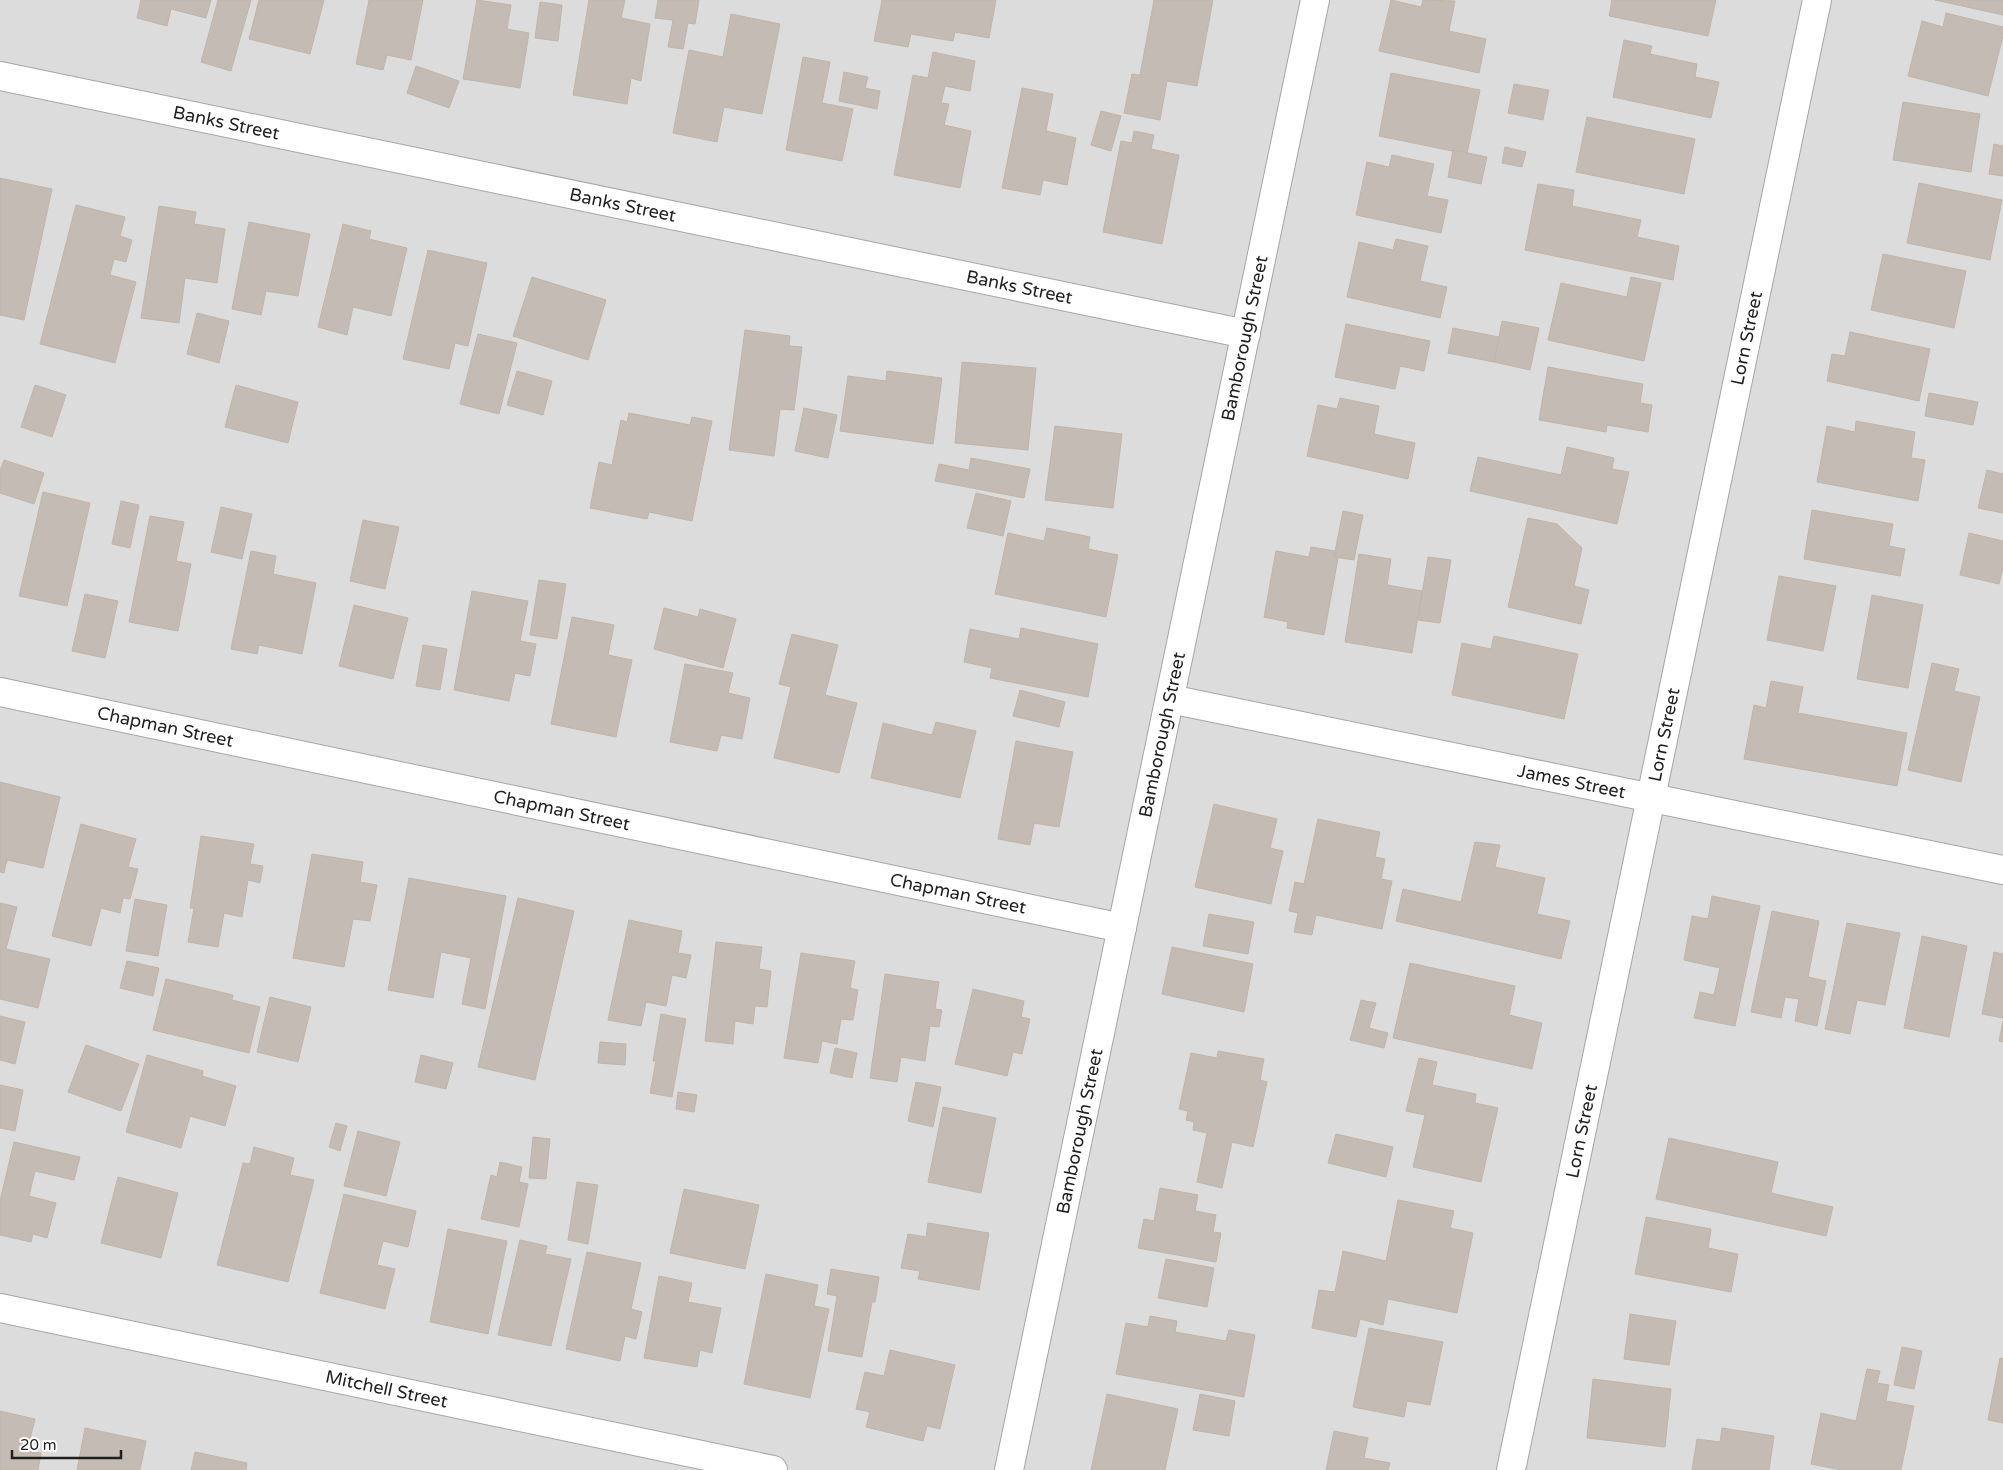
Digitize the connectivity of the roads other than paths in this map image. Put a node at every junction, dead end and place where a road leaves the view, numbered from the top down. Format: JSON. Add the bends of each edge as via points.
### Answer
{"nodes":[{"id":1,"x":1315,"y":0,"type":"edge"},
{"id":2,"x":1817,"y":0,"type":"edge"},
{"id":3,"x":0,"y":76,"type":"edge"},
{"id":4,"x":1246,"y":334,"type":"junction"},
{"id":5,"x":0,"y":692,"type":"edge"},
{"id":6,"x":1170,"y":699,"type":"junction"},
{"id":7,"x":1651,"y":797,"type":"junction"},
{"id":8,"x":2003,"y":870,"type":"edge"},
{"id":9,"x":1122,"y":928,"type":"junction"},
{"id":10,"x":0,"y":1308,"type":"edge"},
{"id":11,"x":773,"y":1470,"type":"edge"},
{"id":12,"x":1009,"y":1470,"type":"edge"},
{"id":13,"x":1511,"y":1470,"type":"edge"}],
"edges":[{"from":1,"to":4,"type":"street","name":"Bamborough Street"},
{"from":2,"to":7,"type":"street","name":"Lorn Street"},
{"from":3,"to":4,"type":"street","name":"Banks Street"},
{"from":4,"to":6,"type":"street","name":"Bamborough Street"},
{"from":5,"to":9,"type":"street","name":"Chapman Street"},
{"from":6,"to":7,"type":"street","name":"James Street"},
{"from":6,"to":9,"type":"street","name":"Bamborough Street"},
{"from":7,"to":8,"type":"street","name":"James Street"},
{"from":7,"to":13,"type":"street","name":"Lorn Street"},
{"from":9,"to":12,"type":"street","name":"Bamborough Street"},
{"from":10,"to":11,"type":"street","name":"Mitchell Street"}]}
